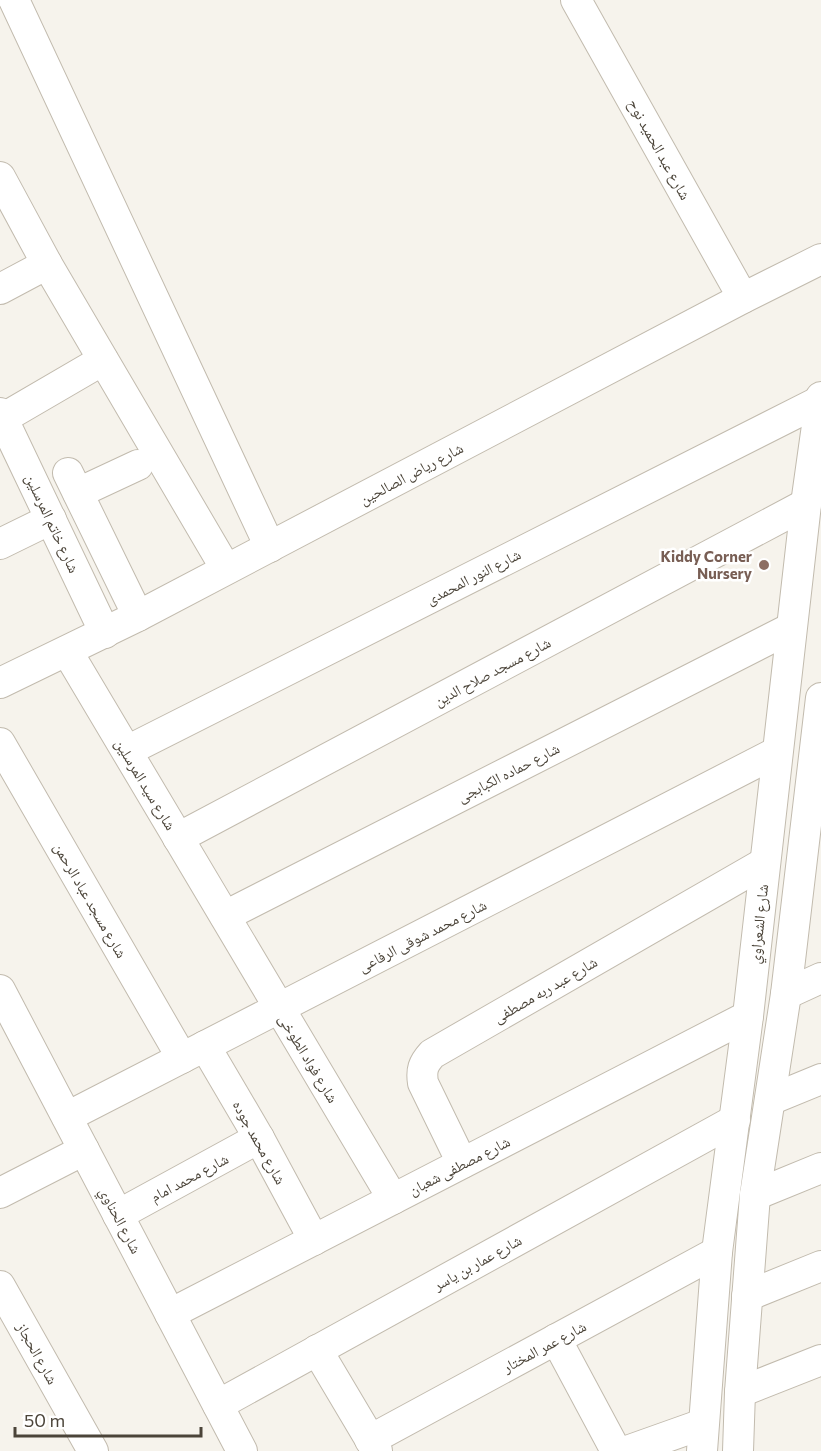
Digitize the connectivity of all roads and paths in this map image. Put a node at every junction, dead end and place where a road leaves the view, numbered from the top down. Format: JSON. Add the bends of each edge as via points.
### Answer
{"nodes":[{"id":1,"x":14,"y":0,"type":"edge"},
{"id":2,"x":576,"y":0,"type":"edge"},
{"id":3,"x":1,"y":180,"type":"edge"},
{"id":4,"x":821,"y":260,"type":"edge"},
{"id":5,"x":47,"y":264,"type":"junction"},
{"id":6,"x":0,"y":289,"type":"edge"},
{"id":7,"x":743,"y":298,"type":"junction"},
{"id":8,"x":103,"y":360,"type":"junction"},
{"id":9,"x":821,"y":399,"type":"edge"},
{"id":10,"x":1,"y":417,"type":"edge"},
{"id":11,"x":138,"y":465,"type":"dead end"},
{"id":12,"x":806,"y":504,"type":"junction"},
{"id":13,"x":51,"y":519,"type":"junction"},
{"id":14,"x":0,"y":544,"type":"edge"},
{"id":15,"x":270,"y":547,"type":"junction"},
{"id":16,"x":226,"y":569,"type":"junction"},
{"id":17,"x":138,"y":616,"type":"junction"},
{"id":18,"x":791,"y":628,"type":"junction"},
{"id":19,"x":105,"y":633,"type":"junction"},
{"id":20,"x":67,"y":651,"type":"junction"},
{"id":21,"x":0,"y":683,"type":"edge"},
{"id":22,"x":821,"y":698,"type":"edge"},
{"id":23,"x":0,"y":743,"type":"edge"},
{"id":24,"x":127,"y":752,"type":"junction"},
{"id":25,"x":777,"y":752,"type":"junction"},
{"id":26,"x":178,"y":838,"type":"junction"},
{"id":27,"x":764,"y":863,"type":"junction"},
{"id":28,"x":810,"y":895,"type":"edge"},
{"id":29,"x":225,"y":916,"type":"junction"},
{"id":30,"x":821,"y":978,"type":"edge"},
{"id":31,"x":0,"y":990,"type":"edge"},
{"id":32,"x":786,"y":994,"type":"junction"},
{"id":33,"x":279,"y":1008,"type":"junction"},
{"id":34,"x":748,"y":1016,"type":"junction"},
{"id":35,"x":194,"y":1052,"type":"junction"},
{"id":36,"x":821,"y":1079,"type":"edge"},
{"id":37,"x":770,"y":1100,"type":"junction"},
{"id":38,"x":67,"y":1117,"type":"junction"},
{"id":39,"x":735,"y":1120,"type":"junction"},
{"id":40,"x":259,"y":1138,"type":"junction"},
{"id":41,"x":84,"y":1150,"type":"junction"},
{"id":42,"x":462,"y":1164,"type":"junction"},
{"id":43,"x":821,"y":1168,"type":"edge"},
{"id":44,"x":0,"y":1193,"type":"edge"},
{"id":45,"x":755,"y":1195,"type":"junction"},
{"id":46,"x":393,"y":1199,"type":"junction"},
{"id":47,"x":118,"y":1215,"type":"junction"},
{"id":48,"x":314,"y":1240,"type":"junction"},
{"id":49,"x":717,"y":1252,"type":"junction"},
{"id":50,"x":821,"y":1266,"type":"edge"},
{"id":51,"x":0,"y":1286,"type":"edge"},
{"id":52,"x":747,"y":1296,"type":"junction"},
{"id":53,"x":170,"y":1314,"type":"junction"},
{"id":54,"x":556,"y":1339,"type":"junction"},
{"id":55,"x":317,"y":1350,"type":"junction"},
{"id":56,"x":821,"y":1360,"type":"edge"},
{"id":57,"x":740,"y":1392,"type":"junction"},
{"id":58,"x":218,"y":1405,"type":"junction"},
{"id":59,"x":703,"y":1437,"type":"edge"},
{"id":60,"x":374,"y":1446,"type":"edge"},
{"id":61,"x":93,"y":1451,"type":"edge"},
{"id":62,"x":242,"y":1451,"type":"edge"},
{"id":63,"x":616,"y":1451,"type":"edge"},
{"id":64,"x":627,"y":1451,"type":"edge"},
{"id":65,"x":738,"y":1451,"type":"edge"}],
"edges":[{"from":1,"to":15,"type":"street"},
{"from":2,"to":7,"type":"street","name":"شارع عبد الحميد نوح"},
{"from":3,"to":5,"type":"street"},
{"from":4,"to":7,"type":"street","name":"شارع رياض الصالحين"},
{"from":5,"to":6,"type":"street"},
{"from":5,"to":8,"type":"street"},
{"from":7,"to":15,"type":"street","name":"شارع رياض الصالحين"},
{"from":8,"to":10,"type":"street"},
{"from":8,"to":16,"type":"street"},
{"from":9,"to":12,"type":"street","name":"شارع الشعراوي"},
{"from":9,"to":24,"type":"street","name":"شارع النور المحمدى"},
{"from":10,"to":13,"type":"street","name":"شارع خاتم المرسلين"},
{"from":11,"to":17,"type":"street","via":[[73,483]]},
{"from":12,"to":18,"type":"street","name":"شارع الشعراوي"},
{"from":12,"to":26,"type":"street","name":"شارع مسجد صلاح الدين"},
{"from":13,"to":14,"type":"street"},
{"from":13,"to":19,"type":"street","name":"شارع خاتم المرسلين"},
{"from":15,"to":16,"type":"street","name":"شارع رياض الصالحين"},
{"from":16,"to":17,"type":"street","name":"شارع رياض الصالحين"},
{"from":17,"to":19,"type":"street","name":"شارع رياض الصالحين"},
{"from":18,"to":25,"type":"street","name":"شارع الشعراوي"},
{"from":18,"to":29,"type":"street","name":"شارع حماده الكبابجى"},
{"from":19,"to":20,"type":"street","name":"شارع رياض الصالحين"},
{"from":20,"to":21,"type":"street","name":"شارع رياض الصالحين"},
{"from":20,"to":24,"type":"street","name":"شارع سيد المرسلين"},
{"from":22,"to":28,"type":"street"},
{"from":23,"to":35,"type":"street","name":"شارع مسجد عباد الرحمن"},
{"from":24,"to":26,"type":"street","name":"شارع سيد المرسلين"},
{"from":25,"to":27,"type":"street","name":"شارع الشعراوي"},
{"from":25,"to":33,"type":"street","name":"شارع محمد شوقى الرفاعى"},
{"from":26,"to":29,"type":"street","name":"شارع سيد المرسلين"},
{"from":27,"to":34,"type":"street","name":"شارع الشعراوي"},
{"from":27,"to":42,"type":"street","name":"شارع عبد ربه مصطفى","via":[[432,1054],[424,1062],[423,1083]]},
{"from":28,"to":32,"type":"street"},
{"from":29,"to":33,"type":"street","name":"شارع فواد الطوخى"},
{"from":30,"to":32,"type":"street"},
{"from":31,"to":38,"type":"street","name":"شارع الحناوي"},
{"from":32,"to":37,"type":"street"},
{"from":33,"to":35,"type":"street","name":"شارع محمد شوقى الرفاعى"},
{"from":33,"to":46,"type":"street","name":"شارع فواد الطوخى"},
{"from":34,"to":39,"type":"street","name":"شارع الشعراوي"},
{"from":34,"to":42,"type":"street","name":"شارع مصطفى شعبان"},
{"from":35,"to":38,"type":"street","name":"شارع محمد شوقى الرفاعى"},
{"from":35,"to":40,"type":"street","name":"شارع محمد جوده"},
{"from":36,"to":37,"type":"street"},
{"from":37,"to":45,"type":"street"},
{"from":38,"to":41,"type":"street","name":"شارع الحناوي"},
{"from":39,"to":49,"type":"street","name":"شارع الشعراوي"},
{"from":39,"to":55,"type":"street","name":"شارع عمار بن ياسر"},
{"from":40,"to":47,"type":"street","name":"شارع محمد امام"},
{"from":40,"to":48,"type":"street","name":"شارع محمد جوده"},
{"from":41,"to":44,"type":"street"},
{"from":41,"to":47,"type":"street","name":"شارع الحناوي"},
{"from":42,"to":46,"type":"street","name":"شارع مصطفى شعبان"},
{"from":43,"to":45,"type":"street"},
{"from":45,"to":52,"type":"street"},
{"from":46,"to":48,"type":"street","name":"شارع مصطفى شعبان"},
{"from":47,"to":53,"type":"street","name":"شارع الحناوي"},
{"from":48,"to":53,"type":"street","name":"شارع مصطفى شعبان"},
{"from":49,"to":54,"type":"street","name":"شارع عمر المختار"},
{"from":49,"to":59,"type":"street","name":"شارع الشعراوي"},
{"from":50,"to":52,"type":"street"},
{"from":51,"to":61,"type":"street","name":"شارع الحجاز"},
{"from":52,"to":57,"type":"street"},
{"from":53,"to":58,"type":"street","name":"شارع الحناوي"},
{"from":54,"to":60,"type":"street","name":"شارع عمر المختار"},
{"from":54,"to":63,"type":"street"},
{"from":55,"to":58,"type":"street","name":"شارع عمار بن ياسر"},
{"from":55,"to":60,"type":"street"},
{"from":56,"to":57,"type":"street"},
{"from":57,"to":65,"type":"street"},
{"from":58,"to":62,"type":"street","name":"شارع الحناوي"},
{"from":59,"to":64,"type":"street"}]}
